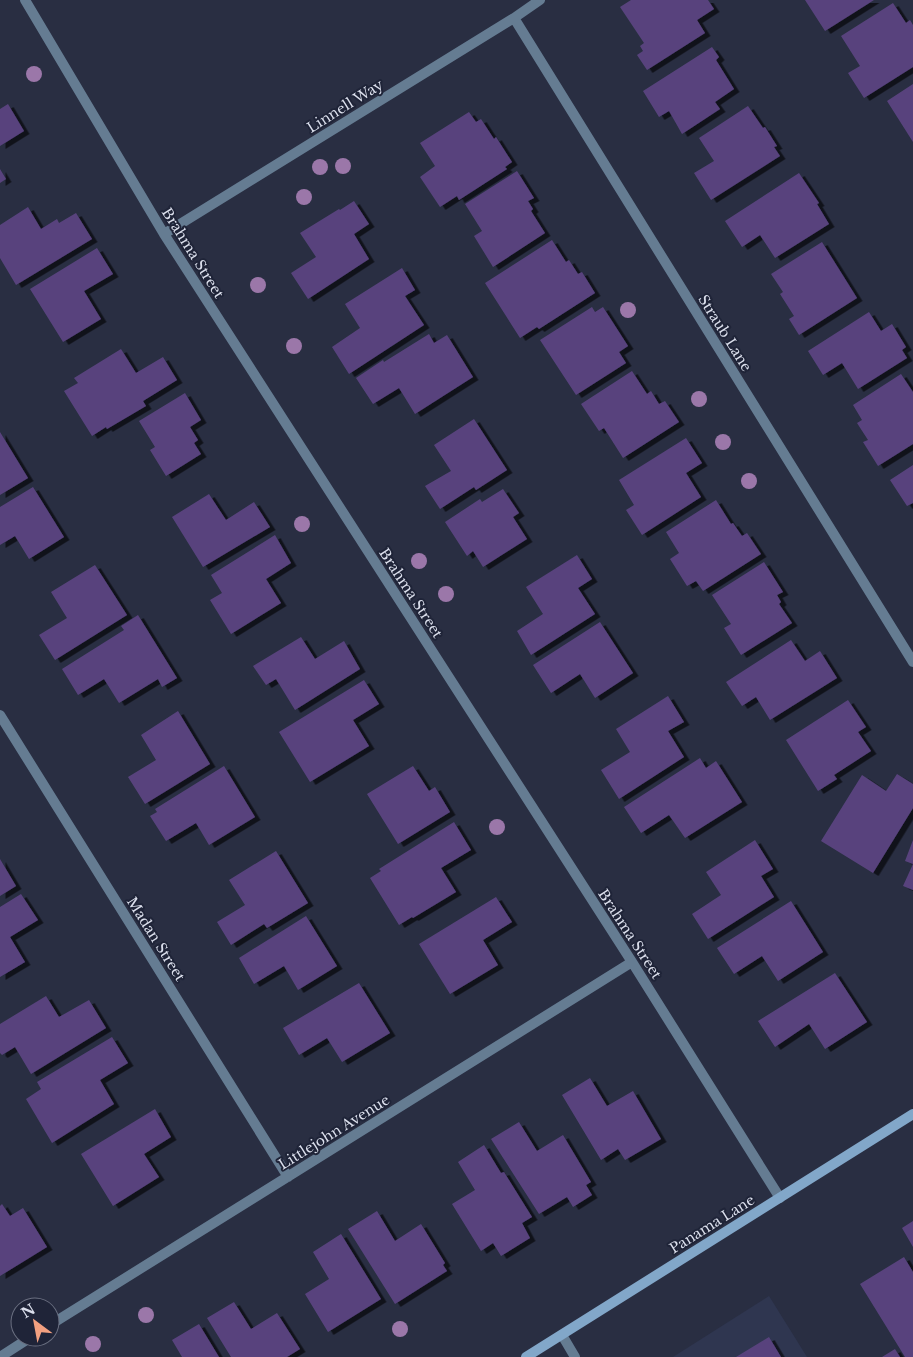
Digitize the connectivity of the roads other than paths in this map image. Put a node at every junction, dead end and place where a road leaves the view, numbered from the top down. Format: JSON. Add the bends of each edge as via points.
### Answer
{"nodes":[{"id":1,"x":25,"y":0,"type":"edge"},
{"id":2,"x":540,"y":0,"type":"edge"},
{"id":3,"x":514,"y":18,"type":"junction"},
{"id":4,"x":164,"y":234,"type":"junction"},
{"id":5,"x":913,"y":662,"type":"edge"},
{"id":6,"x":0,"y":715,"type":"edge"},
{"id":7,"x":632,"y":962,"type":"junction"},
{"id":8,"x":913,"y":1114,"type":"edge"},
{"id":9,"x":288,"y":1177,"type":"junction"},
{"id":10,"x":780,"y":1198,"type":"junction"},
{"id":11,"x":60,"y":1319,"type":"edge"},
{"id":12,"x":562,"y":1335,"type":"junction"},
{"id":13,"x":16,"y":1347,"type":"edge"},
{"id":14,"x":0,"y":1357,"type":"edge"},
{"id":15,"x":526,"y":1357,"type":"edge"},
{"id":16,"x":575,"y":1357,"type":"edge"}],
"edges":[{"from":1,"to":4,"type":"street","name":"Brahma Street"},
{"from":2,"to":3,"type":"street","name":"Linnell Way"},
{"from":3,"to":4,"type":"street","name":"Linnell Way"},
{"from":3,"to":5,"type":"street","name":"Straub Lane"},
{"from":4,"to":7,"type":"street","name":"Brahma Street"},
{"from":6,"to":9,"type":"street","name":"Madan Street"},
{"from":7,"to":9,"type":"street","name":"Littlejohn Avenue"},
{"from":7,"to":10,"type":"street","name":"Brahma Street"},
{"from":8,"to":10,"type":"main road","name":"Panama Lane"},
{"from":9,"to":11,"type":"street","name":"Littlejohn Avenue"},
{"from":10,"to":12,"type":"main road","name":"Panama Lane"},
{"from":12,"to":15,"type":"main road","name":"Panama Lane"},
{"from":12,"to":16,"type":"street"},
{"from":13,"to":14,"type":"street"}]}
